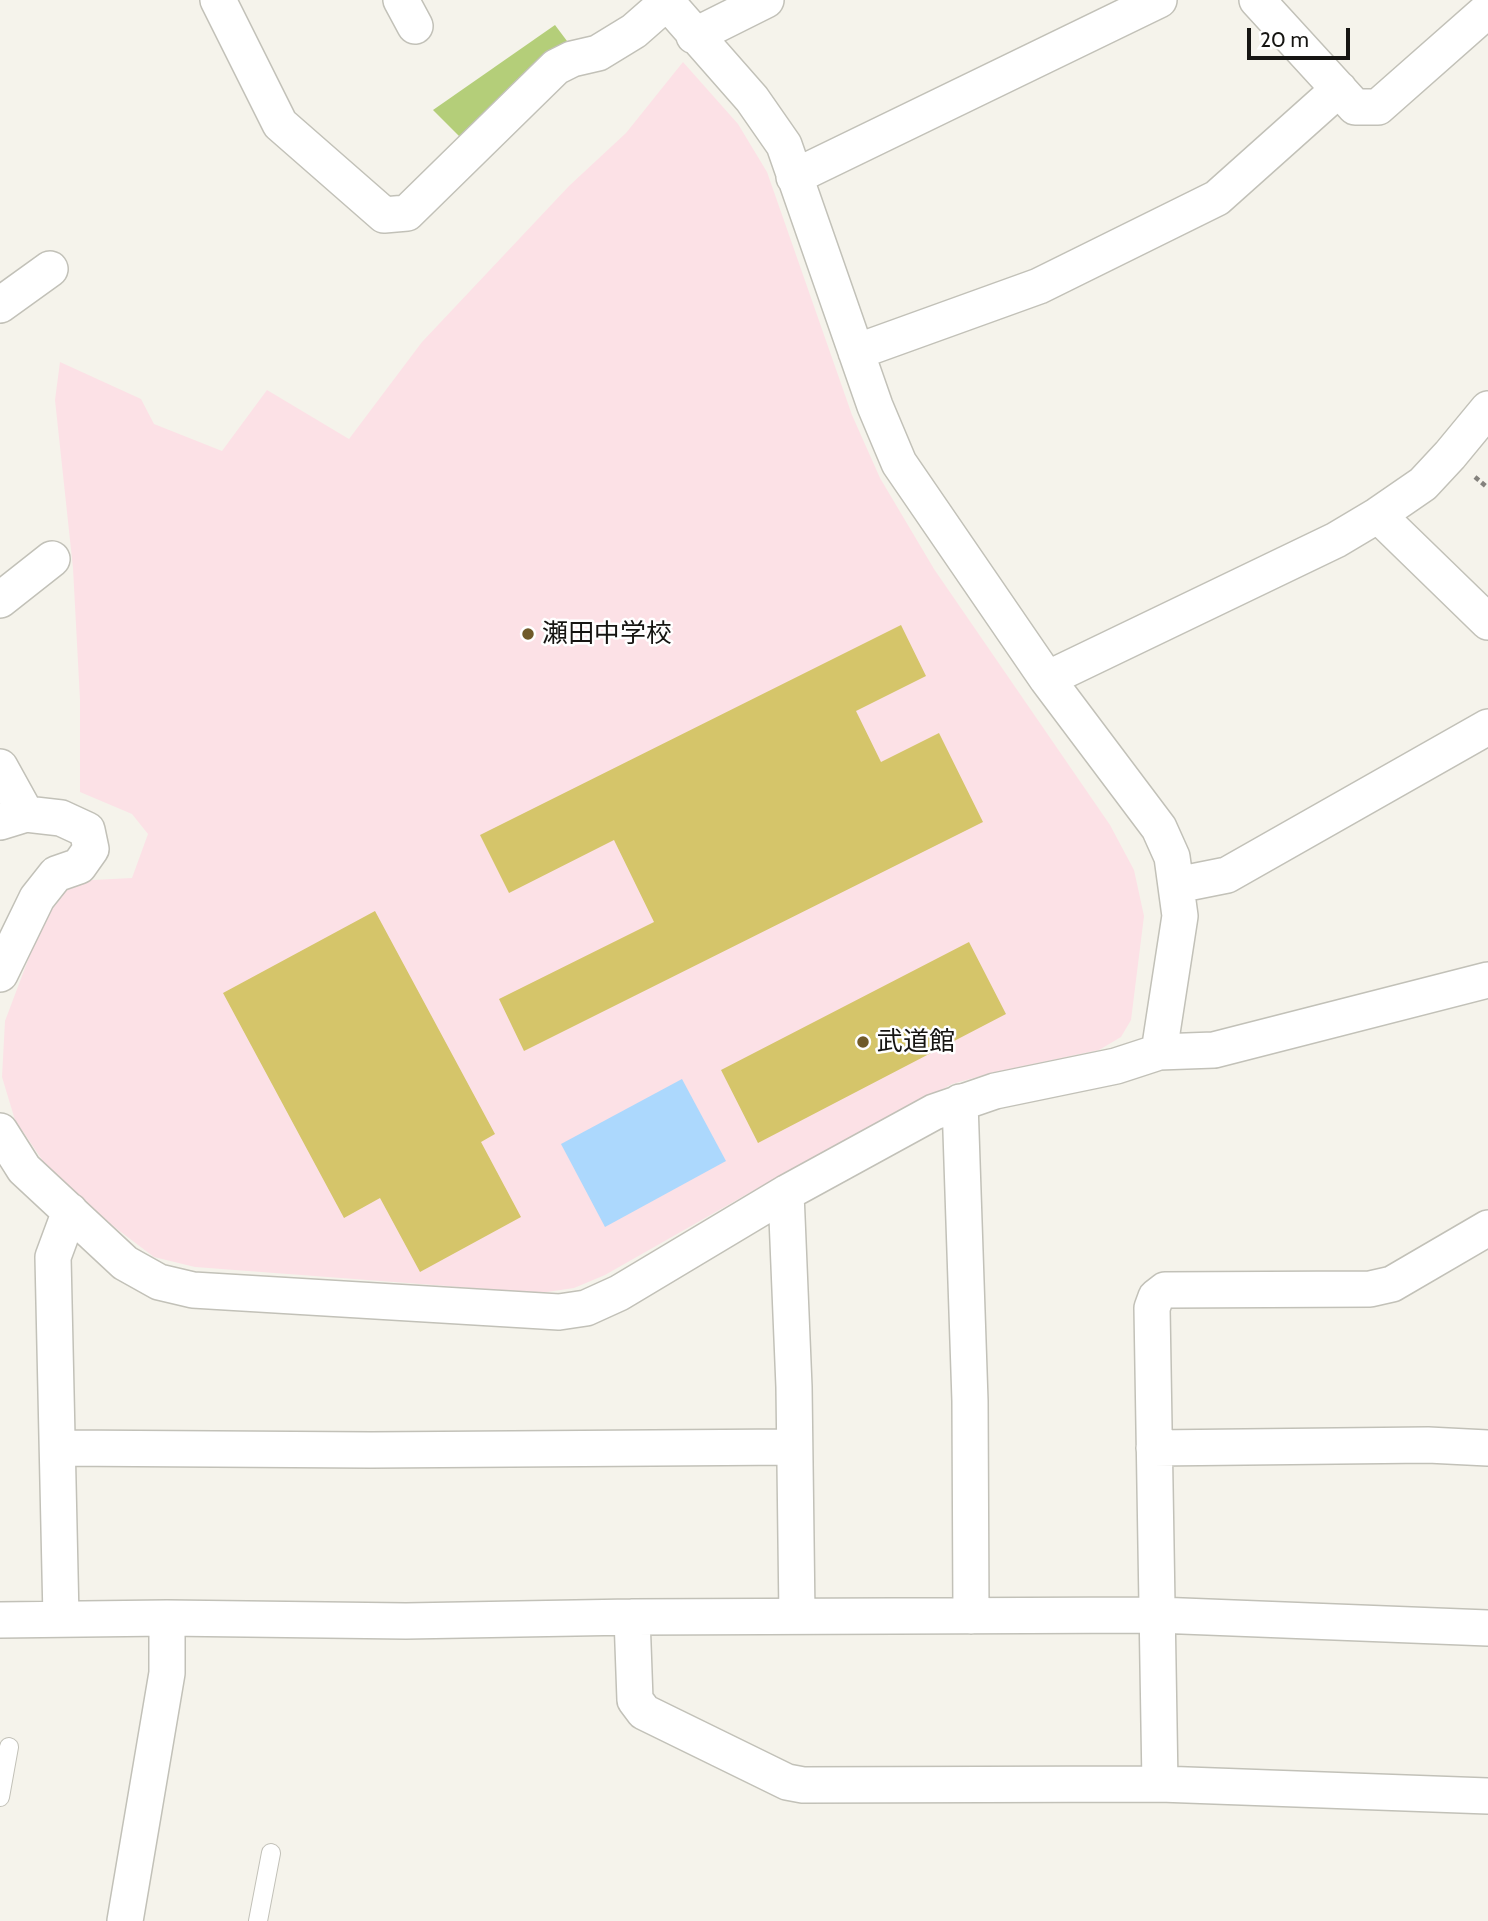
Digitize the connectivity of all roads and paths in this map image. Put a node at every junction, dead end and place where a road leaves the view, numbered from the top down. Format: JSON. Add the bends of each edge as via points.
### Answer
{"nodes":[{"id":1,"x":218,"y":0,"type":"edge"},
{"id":2,"x":766,"y":0,"type":"edge"},
{"id":3,"x":1159,"y":0,"type":"edge"},
{"id":4,"x":1257,"y":0,"type":"edge"},
{"id":5,"x":666,"y":1,"type":"edge"},
{"id":6,"x":1114,"y":10,"type":"edge"},
{"id":7,"x":1488,"y":10,"type":"edge"},
{"id":8,"x":695,"y":36,"type":"junction"},
{"id":9,"x":1339,"y":89,"type":"junction"},
{"id":10,"x":794,"y":177,"type":"junction"},
{"id":11,"x":50,"y":269,"type":"dead end"},
{"id":12,"x":0,"y":305,"type":"edge"},
{"id":13,"x":856,"y":352,"type":"junction"},
{"id":14,"x":1488,"y":409,"type":"edge"},
{"id":15,"x":1378,"y":515,"type":"junction"},
{"id":16,"x":52,"y":559,"type":"dead end"},
{"id":17,"x":0,"y":600,"type":"edge"},
{"id":18,"x":1488,"y":622,"type":"edge"},
{"id":19,"x":1047,"y":679,"type":"junction"},
{"id":20,"x":1488,"y":727,"type":"edge"},
{"id":21,"x":0,"y":767,"type":"edge"},
{"id":22,"x":13,"y":818,"type":"edge"},
{"id":23,"x":1177,"y":885,"type":"junction"},
{"id":24,"x":0,"y":974,"type":"edge"},
{"id":25,"x":1488,"y":980,"type":"edge"},
{"id":26,"x":1159,"y":1052,"type":"junction"},
{"id":27,"x":960,"y":1102,"type":"junction"},
{"id":28,"x":0,"y":1131,"type":"edge"},
{"id":29,"x":786,"y":1193,"type":"junction"},
{"id":30,"x":70,"y":1211,"type":"junction"},
{"id":31,"x":1488,"y":1228,"type":"edge"},
{"id":32,"x":794,"y":1447,"type":"junction"},
{"id":33,"x":58,"y":1448,"type":"junction"},
{"id":34,"x":1154,"y":1448,"type":"junction"},
{"id":35,"x":1488,"y":1448,"type":"edge"},
{"id":36,"x":1157,"y":1615,"type":"junction"},
{"id":37,"x":797,"y":1616,"type":"junction"},
{"id":38,"x":971,"y":1616,"type":"junction"},
{"id":39,"x":632,"y":1617,"type":"junction"},
{"id":40,"x":61,"y":1618,"type":"junction"},
{"id":41,"x":167,"y":1618,"type":"junction"},
{"id":42,"x":0,"y":1620,"type":"edge"},
{"id":43,"x":1488,"y":1628,"type":"edge"},
{"id":44,"x":9,"y":1747,"type":"dead end"},
{"id":45,"x":1160,"y":1784,"type":"junction"},
{"id":46,"x":1488,"y":1796,"type":"edge"},
{"id":47,"x":0,"y":1797,"type":"edge"},
{"id":48,"x":271,"y":1853,"type":"dead end"},
{"id":49,"x":125,"y":1921,"type":"edge"},
{"id":50,"x":258,"y":1921,"type":"edge"}],
"edges":[{"from":1,"to":5,"type":"street","via":[[280,124],[384,215],[407,214],[556,67],[598,53],[634,31]]},
{"from":2,"to":8,"type":"street"},
{"from":3,"to":6,"type":"street"},
{"from":4,"to":9,"type":"street"},
{"from":5,"to":8,"type":"street"},
{"from":6,"to":10,"type":"street"},
{"from":7,"to":9,"type":"street","via":[[1378,107],[1355,107]]},
{"from":8,"to":10,"type":"street","via":[[752,99],[784,145]]},
{"from":9,"to":13,"type":"street","via":[[1217,198],[1039,286]]},
{"from":10,"to":13,"type":"street"},
{"from":11,"to":12,"type":"street"},
{"from":13,"to":19,"type":"street","via":[[899,463]]},
{"from":14,"to":15,"type":"street","via":[[1423,484]]},
{"from":15,"to":18,"type":"street"},
{"from":15,"to":19,"type":"street","via":[[1336,540]]},
{"from":16,"to":17,"type":"street"},
{"from":19,"to":23,"type":"street","via":[[1159,828],[1172,856]]},
{"from":20,"to":23,"type":"street","via":[[1227,875]]},
{"from":21,"to":22,"type":"street"},
{"from":22,"to":24,"type":"street","via":[[61,818],[87,830],[91,849],[79,866],[56,874],[37,898]]},
{"from":23,"to":26,"type":"street","via":[[1180,916]]},
{"from":25,"to":26,"type":"street","via":[[1214,1050]]},
{"from":26,"to":27,"type":"street"},
{"from":27,"to":29,"type":"street"},
{"from":27,"to":38,"type":"street","via":[[970,1401]]},
{"from":28,"to":30,"type":"street","via":[[24,1169]]},
{"from":29,"to":30,"type":"street","via":[[619,1293],[586,1308],[559,1312],[193,1290],[159,1282],[125,1263]]},
{"from":29,"to":32,"type":"street"},
{"from":30,"to":33,"type":"street","via":[[53,1257]]},
{"from":31,"to":34,"type":"street","via":[[1392,1284],[1370,1289],[1165,1290],[1152,1308]]},
{"from":32,"to":33,"type":"street"},
{"from":32,"to":37,"type":"street"},
{"from":33,"to":40,"type":"street"},
{"from":34,"to":35,"type":"street"},
{"from":34,"to":36,"type":"street"},
{"from":36,"to":38,"type":"street"},
{"from":36,"to":43,"type":"street"},
{"from":36,"to":45,"type":"street"},
{"from":37,"to":38,"type":"street"},
{"from":37,"to":39,"type":"street"},
{"from":39,"to":41,"type":"street"},
{"from":39,"to":45,"type":"street","via":[[635,1700],[644,1712],[787,1782]]},
{"from":40,"to":41,"type":"street"},
{"from":40,"to":42,"type":"street"},
{"from":41,"to":49,"type":"street","via":[[167,1673]]},
{"from":44,"to":47,"type":"lane"},
{"from":45,"to":46,"type":"street"},
{"from":48,"to":50,"type":"lane"}]}
